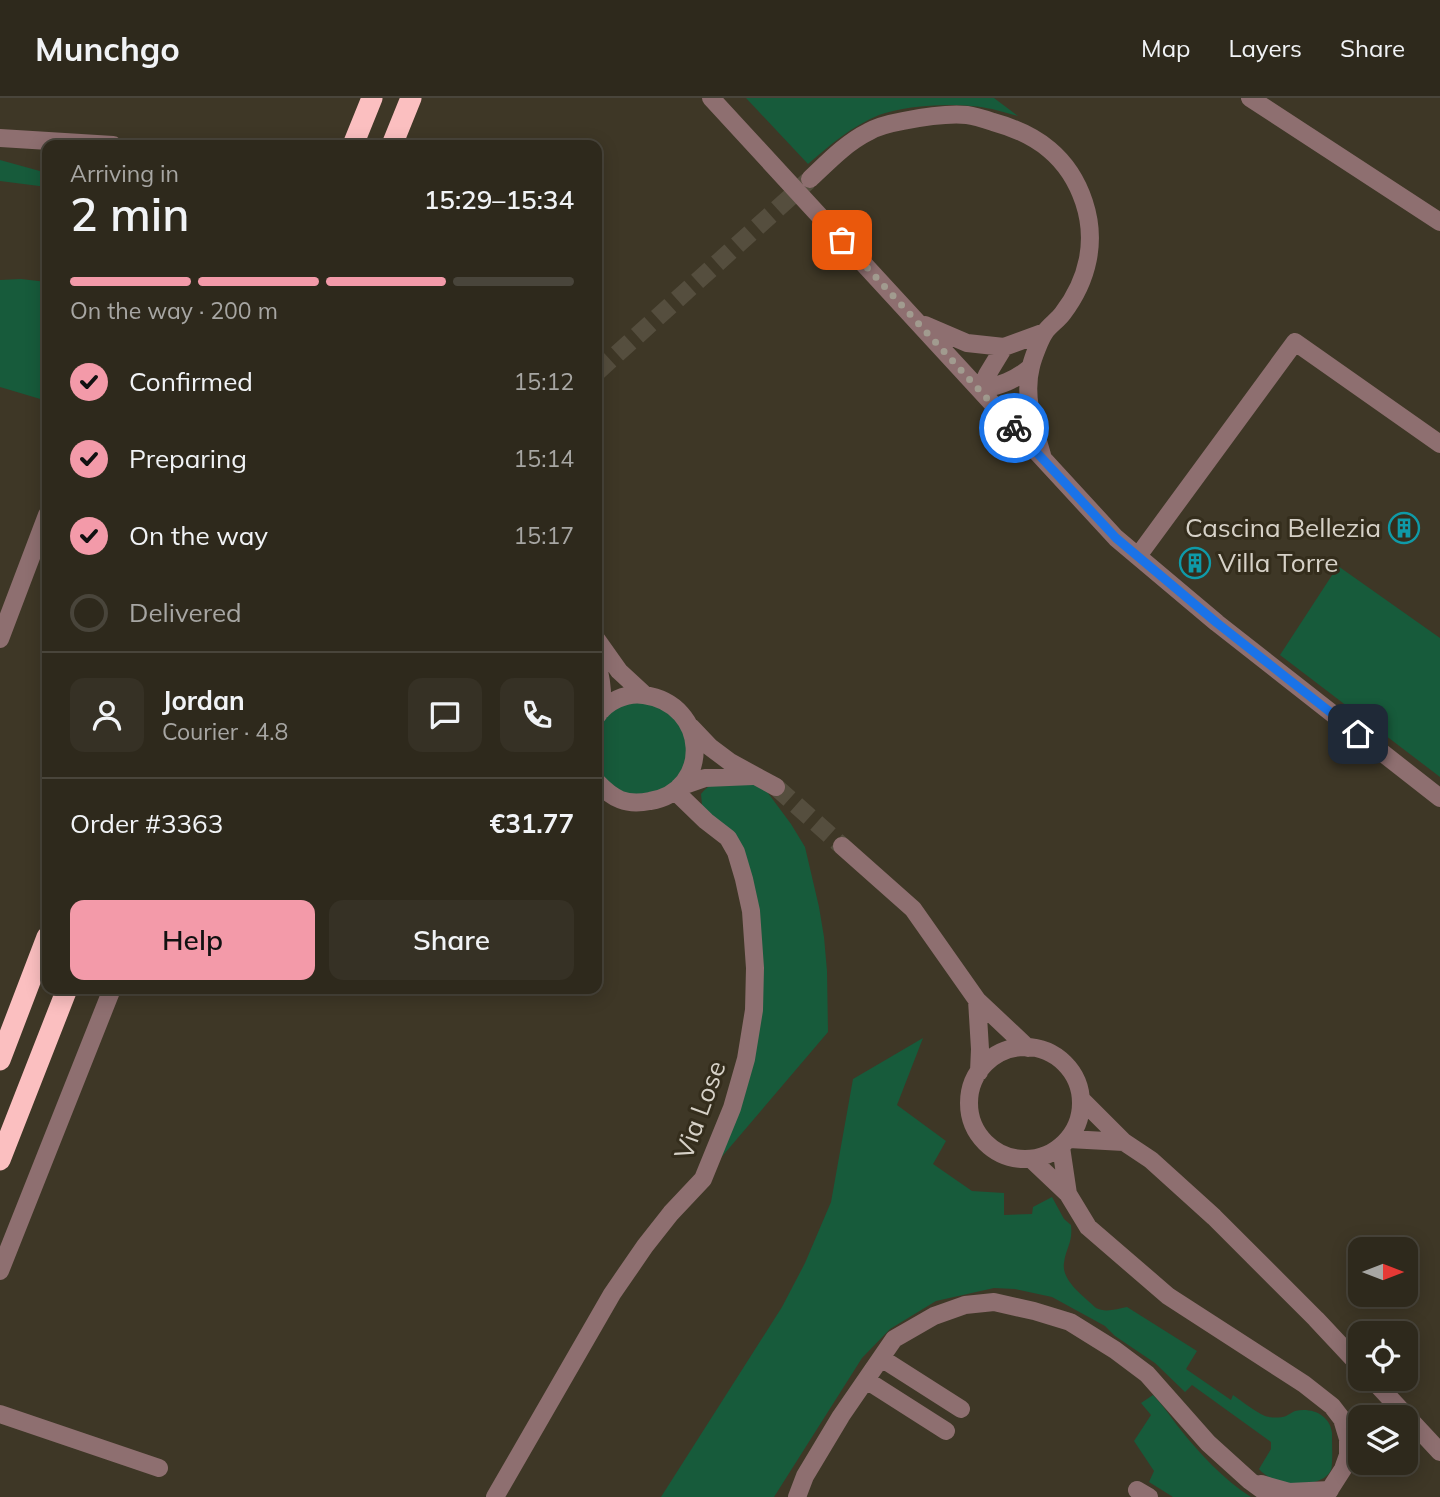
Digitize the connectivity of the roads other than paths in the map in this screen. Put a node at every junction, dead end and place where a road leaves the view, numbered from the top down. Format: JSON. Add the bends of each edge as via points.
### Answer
{"nodes":[{"id":1,"x":372,"y":98,"type":"edge"},
{"id":2,"x":411,"y":98,"type":"edge"},
{"id":3,"x":711,"y":98,"type":"edge"},
{"id":4,"x":1250,"y":98,"type":"edge"},
{"id":5,"x":0,"y":138,"type":"edge"},
{"id":6,"x":355,"y":140,"type":"edge"},
{"id":7,"x":394,"y":140,"type":"edge"},
{"id":8,"x":42,"y":141,"type":"edge"},
{"id":9,"x":810,"y":179,"type":"tunnel mouth"},
{"id":10,"x":1440,"y":222,"type":"edge"},
{"id":11,"x":917,"y":321,"type":"junction"},
{"id":12,"x":1045,"y":332,"type":"junction"},
{"id":13,"x":1004,"y":347,"type":"junction"},
{"id":14,"x":1031,"y":367,"type":"junction"},
{"id":15,"x":980,"y":390,"type":"junction"},
{"id":16,"x":1440,"y":444,"type":"edge"},
{"id":17,"x":1043,"y":459,"type":"junction"},
{"id":18,"x":42,"y":528,"type":"edge"},
{"id":19,"x":1138,"y":556,"type":"junction"},
{"id":20,"x":0,"y":639,"type":"edge"},
{"id":21,"x":602,"y":647,"type":"edge"},
{"id":22,"x":645,"y":695,"type":"junction"},
{"id":23,"x":602,"y":711,"type":"edge"},
{"id":24,"x":690,"y":725,"type":"junction"},
{"id":25,"x":753,"y":776,"type":"junction"},
{"id":26,"x":602,"y":787,"type":"edge"},
{"id":27,"x":776,"y":787,"type":"tunnel mouth"},
{"id":28,"x":677,"y":789,"type":"junction"},
{"id":29,"x":1440,"y":798,"type":"edge"},
{"id":30,"x":842,"y":846,"type":"tunnel mouth"},
{"id":31,"x":42,"y":950,"type":"edge"},
{"id":32,"x":65,"y":994,"type":"edge"},
{"id":33,"x":110,"y":994,"type":"edge"},
{"id":34,"x":977,"y":1000,"type":"junction"},
{"id":35,"x":1028,"y":1048,"type":"junction"},
{"id":36,"x":0,"y":1060,"type":"edge"},
{"id":37,"x":979,"y":1072,"type":"junction"},
{"id":38,"x":1081,"y":1099,"type":"junction"},
{"id":39,"x":1124,"y":1142,"type":"junction"},
{"id":40,"x":1065,"y":1143,"type":"junction"},
{"id":41,"x":1031,"y":1159,"type":"junction"},
{"id":42,"x":0,"y":1160,"type":"edge"},
{"id":43,"x":1068,"y":1194,"type":"junction"},
{"id":44,"x":0,"y":1272,"type":"edge"},
{"id":45,"x":1348,"y":1354,"type":"edge"},
{"id":46,"x":881,"y":1358,"type":"junction"},
{"id":47,"x":866,"y":1380,"type":"junction"},
{"id":48,"x":1383,"y":1391,"type":"edge"},
{"id":49,"x":961,"y":1409,"type":"dead end"},
{"id":50,"x":0,"y":1414,"type":"edge"},
{"id":51,"x":946,"y":1432,"type":"dead end"},
{"id":52,"x":1440,"y":1452,"type":"edge"},
{"id":53,"x":159,"y":1468,"type":"dead end"},
{"id":54,"x":1250,"y":1481,"type":"junction"},
{"id":55,"x":1327,"y":1493,"type":"edge"},
{"id":56,"x":495,"y":1497,"type":"edge"},
{"id":57,"x":797,"y":1497,"type":"edge"},
{"id":58,"x":1272,"y":1497,"type":"edge"}],
"edges":[{"from":1,"to":6,"type":"highway"},
{"from":2,"to":7,"type":"highway"},
{"from":3,"to":11,"type":"street"},
{"from":4,"to":10,"type":"street"},
{"from":5,"to":8,"type":"street"},
{"from":9,"to":12,"type":"street","via":[[868,131],[922,117],[967,115],[1005,125],[1041,142],[1073,177],[1090,233],[1088,261],[1079,288]]},
{"from":11,"to":13,"type":"street","via":[[967,343]]},
{"from":11,"to":15,"type":"street"},
{"from":12,"to":13,"type":"street"},
{"from":12,"to":14,"type":"street"},
{"from":13,"to":15,"type":"street"},
{"from":14,"to":15,"type":"street","via":[[1018,378]]},
{"from":14,"to":17,"type":"street","via":[[1031,417]]},
{"from":15,"to":17,"type":"street"},
{"from":16,"to":19,"type":"street","via":[[1295,342]]},
{"from":17,"to":19,"type":"street"},
{"from":18,"to":20,"type":"street"},
{"from":19,"to":29,"type":"street"},
{"from":21,"to":22,"type":"street"},
{"from":22,"to":23,"type":"street","via":[[626,696]]},
{"from":22,"to":24,"type":"street","via":[[679,710]]},
{"from":24,"to":25,"type":"street","via":[[710,747]]},
{"from":24,"to":28,"type":"street","via":[[693,763]]},
{"from":25,"to":27,"type":"street"},
{"from":25,"to":28,"type":"street","via":[[705,778]]},
{"from":26,"to":28,"type":"street","via":[[637,804],[661,800]]},
{"from":28,"to":56,"type":"street","name":"Via Lose","via":[[728,838],[744,879],[755,968],[746,1059],[703,1179],[645,1245],[612,1294]]},
{"from":30,"to":34,"type":"street","via":[[914,909]]},
{"from":31,"to":36,"type":"highway"},
{"from":32,"to":42,"type":"highway"},
{"from":33,"to":44,"type":"street"},
{"from":34,"to":35,"type":"street"},
{"from":34,"to":37,"type":"street"},
{"from":35,"to":37,"type":"street","via":[[1001,1052]]},
{"from":35,"to":38,"type":"street","via":[[1052,1054],[1066,1065],[1077,1081]]},
{"from":37,"to":41,"type":"street","via":[[971,1088],[973,1124],[996,1151]]},
{"from":38,"to":39,"type":"street"},
{"from":38,"to":40,"type":"street","via":[[1079,1118]]},
{"from":39,"to":40,"type":"street"},
{"from":39,"to":45,"type":"street","via":[[1214,1217]]},
{"from":40,"to":41,"type":"street"},
{"from":40,"to":43,"type":"street"},
{"from":41,"to":43,"type":"street"},
{"from":43,"to":55,"type":"street","via":[[1088,1227],[1168,1296],[1332,1406],[1342,1419],[1348,1455]]},
{"from":46,"to":47,"type":"street"},
{"from":46,"to":49,"type":"street"},
{"from":46,"to":54,"type":"street","via":[[894,1339],[965,1305],[994,1302],[1070,1322],[1147,1374],[1208,1443]]},
{"from":47,"to":51,"type":"street"},
{"from":47,"to":57,"type":"street","via":[[805,1476]]},
{"from":48,"to":52,"type":"street"},
{"from":50,"to":53,"type":"street"},
{"from":54,"to":55,"type":"street","via":[[1289,1492]]},
{"from":54,"to":58,"type":"street"}]}
